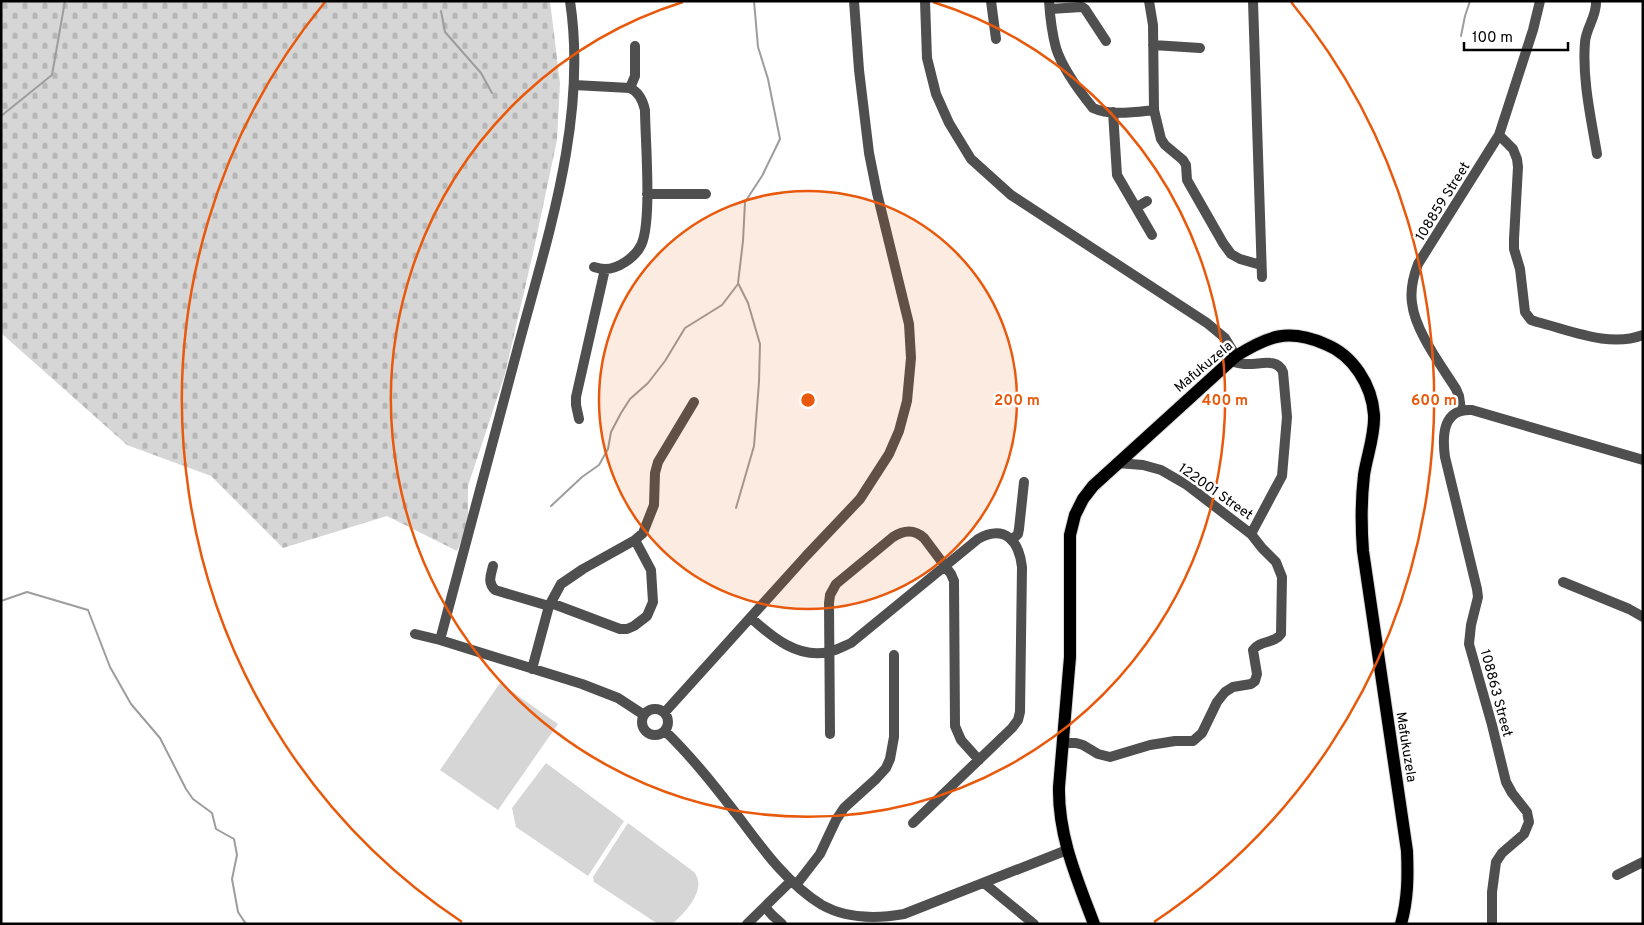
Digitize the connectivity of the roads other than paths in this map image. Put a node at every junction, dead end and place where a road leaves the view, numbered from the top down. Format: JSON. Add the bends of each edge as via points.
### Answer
{"nodes":[{"id":1,"x":570,"y":1,"type":"edge"},
{"id":2,"x":854,"y":1,"type":"edge"},
{"id":3,"x":926,"y":1,"type":"edge"},
{"id":4,"x":991,"y":1,"type":"edge"},
{"id":5,"x":1149,"y":1,"type":"edge"},
{"id":6,"x":1253,"y":1,"type":"edge"},
{"id":7,"x":1540,"y":1,"type":"edge"},
{"id":8,"x":1596,"y":1,"type":"edge"},
{"id":9,"x":1049,"y":5,"type":"edge"},
{"id":10,"x":996,"y":39,"type":"dead end"},
{"id":11,"x":1106,"y":41,"type":"dead end"},
{"id":12,"x":1153,"y":45,"type":"junction"},
{"id":13,"x":635,"y":46,"type":"dead end"},
{"id":14,"x":1200,"y":48,"type":"dead end"},
{"id":15,"x":574,"y":85,"type":"junction"},
{"id":16,"x":630,"y":88,"type":"junction"},
{"id":17,"x":1154,"y":110,"type":"junction"},
{"id":18,"x":1113,"y":112,"type":"junction"},
{"id":19,"x":1499,"y":135,"type":"junction"},
{"id":20,"x":1597,"y":154,"type":"dead end"},
{"id":21,"x":647,"y":194,"type":"junction"},
{"id":22,"x":706,"y":194,"type":"dead end"},
{"id":23,"x":1147,"y":201,"type":"dead end"},
{"id":24,"x":1136,"y":207,"type":"junction"},
{"id":25,"x":1152,"y":235,"type":"dead end"},
{"id":26,"x":1262,"y":265,"type":"junction"},
{"id":27,"x":594,"y":267,"type":"dead end"},
{"id":28,"x":605,"y":269,"type":"junction"},
{"id":29,"x":1262,"y":277,"type":"dead end"},
{"id":30,"x":1643,"y":335,"type":"edge"},
{"id":31,"x":1233,"y":358,"type":"junction"},
{"id":32,"x":694,"y":402,"type":"dead end"},
{"id":33,"x":1461,"y":410,"type":"junction"},
{"id":34,"x":579,"y":419,"type":"dead end"},
{"id":35,"x":1643,"y":460,"type":"edge"},
{"id":36,"x":1117,"y":463,"type":"junction"},
{"id":37,"x":1024,"y":482,"type":"dead end"},
{"id":38,"x":1252,"y":534,"type":"junction"},
{"id":39,"x":635,"y":540,"type":"junction"},
{"id":40,"x":1012,"y":540,"type":"junction"},
{"id":41,"x":493,"y":566,"type":"dead end"},
{"id":42,"x":945,"y":566,"type":"junction"},
{"id":43,"x":1563,"y":582,"type":"dead end"},
{"id":44,"x":550,"y":605,"type":"junction"},
{"id":45,"x":1643,"y":617,"type":"edge"},
{"id":46,"x":751,"y":618,"type":"junction"},
{"id":47,"x":415,"y":634,"type":"dead end"},
{"id":48,"x":440,"y":640,"type":"junction"},
{"id":49,"x":829,"y":652,"type":"junction"},
{"id":50,"x":894,"y":655,"type":"dead end"},
{"id":51,"x":532,"y":669,"type":"junction"},
{"id":52,"x":665,"y":712,"type":"junction"},
{"id":53,"x":644,"y":715,"type":"junction"},
{"id":54,"x":664,"y":731,"type":"junction"},
{"id":55,"x":830,"y":734,"type":"dead end"},
{"id":56,"x":1062,"y":743,"type":"junction"},
{"id":57,"x":979,"y":760,"type":"junction"},
{"id":58,"x":913,"y":823,"type":"dead end"},
{"id":59,"x":1067,"y":850,"type":"junction"},
{"id":60,"x":1643,"y":862,"type":"edge"},
{"id":61,"x":1617,"y":875,"type":"dead end"},
{"id":62,"x":794,"y":883,"type":"junction"},
{"id":63,"x":984,"y":883,"type":"junction"},
{"id":64,"x":765,"y":907,"type":"junction"},
{"id":65,"x":747,"y":924,"type":"edge"},
{"id":66,"x":782,"y":924,"type":"edge"},
{"id":67,"x":1034,"y":924,"type":"edge"},
{"id":68,"x":1094,"y":924,"type":"edge"},
{"id":69,"x":1401,"y":924,"type":"edge"},
{"id":70,"x":1492,"y":924,"type":"edge"}],
"edges":[{"from":1,"to":15,"type":"street"},
{"from":2,"to":46,"type":"street","via":[[858,70],[869,153],[909,324],[911,358],[907,401],[890,454],[873,481]]},
{"from":3,"to":31,"type":"street","via":[[927,58],[936,94],[971,159],[1011,195],[1207,323],[1225,338]]},
{"from":4,"to":10,"type":"street"},
{"from":5,"to":12,"type":"street"},
{"from":6,"to":26,"type":"street"},
{"from":7,"to":19,"type":"street","name":"108859 Street"},
{"from":8,"to":20,"type":"street","via":[[1596,11],[1585,40],[1585,60]]},
{"from":9,"to":11,"type":"street","via":[[1082,7]]},
{"from":9,"to":18,"type":"street","via":[[1062,62],[1093,108],[1100,112]]},
{"from":12,"to":14,"type":"street"},
{"from":12,"to":17,"type":"street"},
{"from":13,"to":16,"type":"street","via":[[635,76]]},
{"from":15,"to":16,"type":"street"},
{"from":15,"to":48,"type":"street","via":[[563,178]]},
{"from":16,"to":21,"type":"street","via":[[642,99],[645,110]]},
{"from":17,"to":18,"type":"street"},
{"from":17,"to":26,"type":"street","via":[[1161,139],[1184,160],[1187,180],[1223,243],[1231,254]]},
{"from":18,"to":24,"type":"street","via":[[1117,175]]},
{"from":19,"to":30,"type":"street","via":[[1513,148],[1518,167],[1514,244],[1527,315],[1537,322],[1610,341]]},
{"from":19,"to":33,"type":"street","name":"108859 Street","via":[[1418,264],[1411,289],[1415,317],[1456,389]]},
{"from":21,"to":22,"type":"street"},
{"from":21,"to":28,"type":"street","via":[[646,230],[640,248],[625,262]]},
{"from":23,"to":24,"type":"street"},
{"from":24,"to":25,"type":"street"},
{"from":26,"to":29,"type":"street"},
{"from":27,"to":28,"type":"street"},
{"from":28,"to":34,"type":"street","via":[[576,397]]},
{"from":31,"to":36,"type":"main road","name":"Mafukuzela"},
{"from":31,"to":38,"type":"street","name":"122001 Street","via":[[1246,364],[1276,364],[1283,372],[1287,417],[1282,476]]},
{"from":31,"to":69,"type":"main road","name":"Mafukuzela","via":[[1258,342],[1276,337],[1311,338],[1346,357],[1367,386],[1374,416],[1360,522],[1407,851],[1408,885]]},
{"from":32,"to":39,"type":"street","via":[[658,462],[654,505],[643,533]]},
{"from":33,"to":35,"type":"street","via":[[1472,410]]},
{"from":33,"to":70,"type":"street","name":"108863 Street","via":[[1444,430],[1444,446],[1477,589],[1470,644],[1502,770],[1530,822],[1524,834],[1496,862]]},
{"from":36,"to":38,"type":"street","name":"122001 Street","via":[[1161,470],[1187,485]]},
{"from":36,"to":56,"type":"main road","name":"Mafukuzela","via":[[1083,499],[1070,535],[1070,657]]},
{"from":37,"to":40,"type":"street","via":[[1018,534]]},
{"from":38,"to":56,"type":"street","via":[[1276,562],[1283,586],[1280,634],[1275,640],[1258,644],[1253,650],[1255,681],[1233,686],[1225,692],[1202,733],[1193,741],[1150,745],[1110,757],[1083,745]]},
{"from":39,"to":44,"type":"street","via":[[566,580]]},
{"from":39,"to":44,"type":"street","via":[[650,570],[653,602],[650,612],[634,626],[620,629]]},
{"from":40,"to":42,"type":"street","via":[[1004,534],[984,536]]},
{"from":40,"to":57,"type":"street","via":[[1020,554],[1022,567],[1020,712],[1012,728]]},
{"from":41,"to":44,"type":"street","via":[[490,579],[495,590]]},
{"from":42,"to":49,"type":"street","via":[[851,643]]},
{"from":42,"to":49,"type":"street","via":[[920,534],[906,531],[893,537],[832,589]]},
{"from":42,"to":57,"type":"street","via":[[954,586],[955,726],[961,740]]},
{"from":43,"to":45,"type":"street"},
{"from":44,"to":51,"type":"street"},
{"from":46,"to":49,"type":"street","via":[[769,634],[797,650]]},
{"from":46,"to":52,"type":"street"},
{"from":47,"to":48,"type":"street"},
{"from":48,"to":51,"type":"street"},
{"from":49,"to":55,"type":"street"},
{"from":50,"to":62,"type":"street","via":[[894,737],[890,759],[876,779],[844,808],[820,854]]},
{"from":51,"to":53,"type":"street","via":[[618,698]]},
{"from":52,"to":53,"type":"street","via":[[656,708]]},
{"from":52,"to":54,"type":"street","via":[[668,724]]},
{"from":53,"to":54,"type":"street","via":[[642,722],[647,732],[658,735]]},
{"from":54,"to":62,"type":"street","via":[[707,776]]},
{"from":56,"to":59,"type":"main road","name":"Mafukuzela","via":[[1059,806]]},
{"from":57,"to":58,"type":"street"},
{"from":59,"to":63,"type":"street"},
{"from":59,"to":68,"type":"main road","name":"Mafukuzela"},
{"from":60,"to":61,"type":"street"},
{"from":62,"to":63,"type":"street","via":[[822,905],[850,915],[880,918],[904,914]]},
{"from":62,"to":64,"type":"street"},
{"from":63,"to":67,"type":"street"},
{"from":64,"to":65,"type":"street"},
{"from":64,"to":66,"type":"street"}]}
